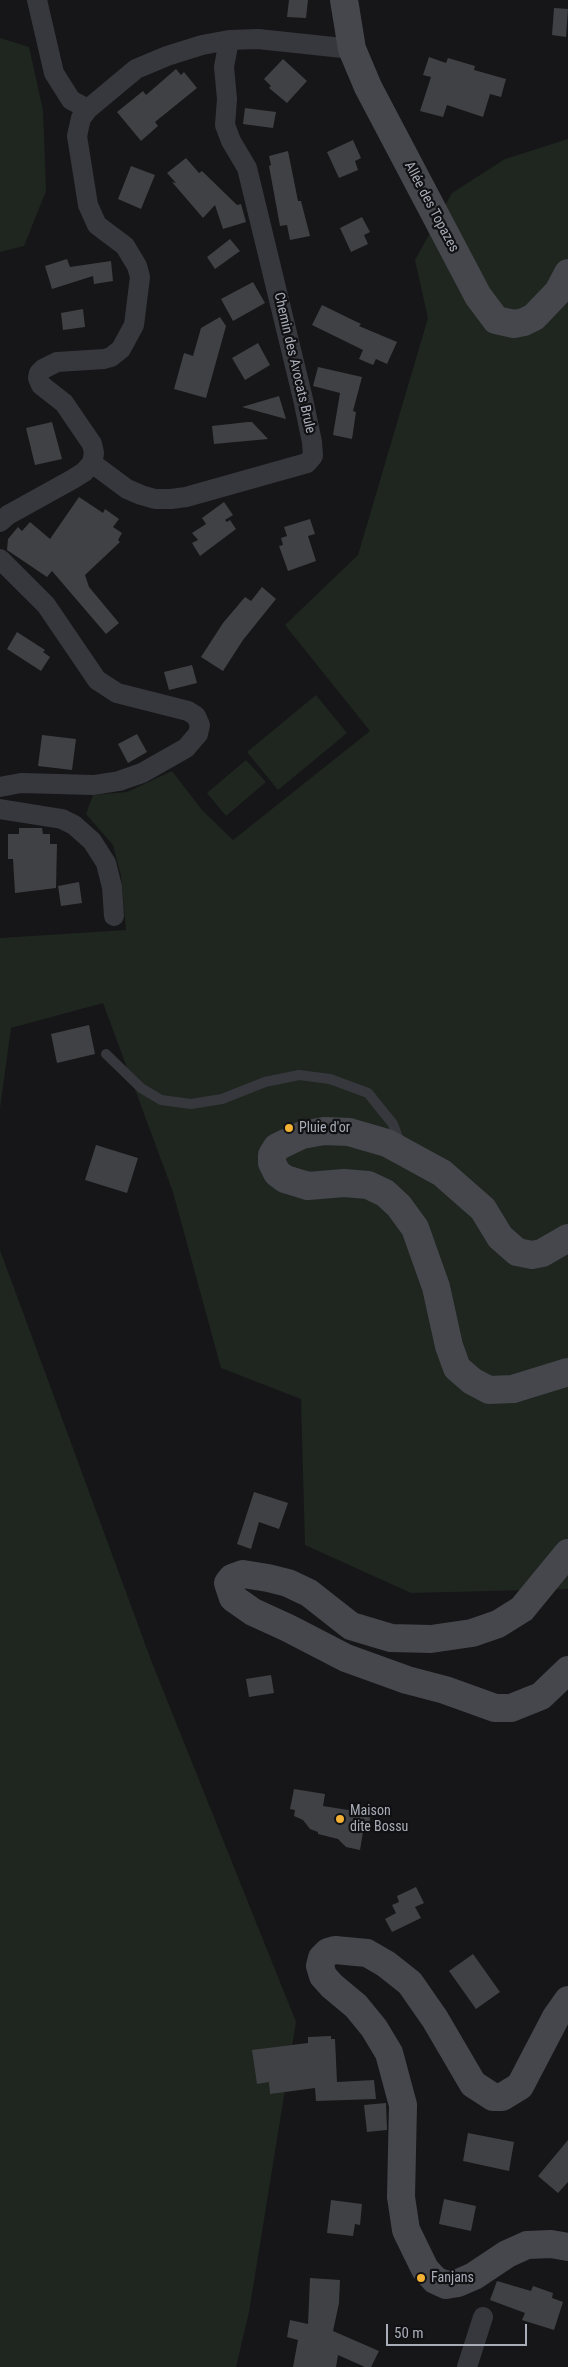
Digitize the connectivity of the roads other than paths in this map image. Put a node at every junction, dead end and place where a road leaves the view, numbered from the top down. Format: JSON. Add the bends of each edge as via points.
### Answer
{"nodes":[{"id":1,"x":37,"y":0,"type":"edge"},
{"id":2,"x":344,"y":0,"type":"edge"},
{"id":3,"x":229,"y":40,"type":"junction"},
{"id":4,"x":352,"y":49,"type":"junction"},
{"id":5,"x":88,"y":109,"type":"junction"},
{"id":6,"x":568,"y":273,"type":"edge"},
{"id":7,"x":92,"y":463,"type":"junction"},
{"id":8,"x":0,"y":522,"type":"edge"},
{"id":9,"x":0,"y":559,"type":"edge"},
{"id":10,"x":0,"y":787,"type":"edge"},
{"id":11,"x":0,"y":809,"type":"edge"},
{"id":12,"x":114,"y":916,"type":"dead end"},
{"id":13,"x":106,"y":1054,"type":"dead end"},
{"id":14,"x":402,"y":1152,"type":"junction"},
{"id":15,"x":568,"y":1238,"type":"edge"},
{"id":16,"x":568,"y":1372,"type":"edge"},
{"id":17,"x":568,"y":1554,"type":"edge"},
{"id":18,"x":568,"y":1670,"type":"edge"},
{"id":19,"x":568,"y":2000,"type":"edge"},
{"id":20,"x":568,"y":2247,"type":"edge"},
{"id":21,"x":483,"y":2317,"type":"dead end"},
{"id":22,"x":467,"y":2367,"type":"edge"}],
"edges":[{"from":1,"to":5,"type":"street","via":[[54,73],[71,100]]},
{"from":2,"to":4,"type":"main road","name":"Allée des Topazes"},
{"from":3,"to":4,"type":"street","via":[[258,39]]},
{"from":3,"to":5,"type":"street","via":[[167,56],[136,69]]},
{"from":3,"to":7,"type":"street","name":"Chemin des Avocats Brule","via":[[224,67],[225,125],[247,168],[313,456],[307,463],[171,499],[140,495]]},
{"from":4,"to":6,"type":"main road","name":"Allée des Topazes","via":[[368,87],[464,271],[496,320],[514,324],[534,316],[558,292]]},
{"from":5,"to":7,"type":"street","via":[[81,118],[77,136],[88,205],[98,225],[125,246],[138,266],[140,277],[134,325],[121,349],[111,356],[57,362],[43,369],[38,378],[41,385],[64,403],[92,444]]},
{"from":7,"to":8,"type":"street","via":[[84,472]]},
{"from":9,"to":10,"type":"street","via":[[46,605],[97,680],[118,694],[188,711],[196,716],[200,725],[198,734],[186,748],[142,773],[119,781],[94,785],[21,783]]},
{"from":11,"to":12,"type":"street","via":[[62,819],[74,824],[92,841],[106,863]]},
{"from":13,"to":14,"type":"lane","via":[[147,1092],[161,1100],[191,1104],[222,1099],[274,1080],[299,1076],[330,1078],[368,1093],[394,1124]]},
{"from":14,"to":15,"type":"main road","via":[[442,1173],[464,1190],[483,1209],[500,1237],[517,1252],[542,1253]]},
{"from":14,"to":16,"type":"main road","via":[[387,1143],[349,1132],[324,1131],[302,1135],[277,1147],[272,1163],[285,1179],[308,1186],[368,1185],[385,1193],[399,1206],[415,1228],[436,1287],[457,1368],[472,1381],[489,1390],[513,1389]]},
{"from":17,"to":18,"type":"main road","via":[[522,1609],[498,1624],[472,1633],[430,1639],[391,1638],[351,1626],[309,1593],[288,1583],[242,1574],[228,1583],[233,1598],[253,1612],[346,1658],[496,1708],[511,1708],[541,1696]]},
{"from":19,"to":20,"type":"main road","via":[[520,2086],[502,2097],[493,2097],[473,2084],[410,1983],[386,1964],[367,1953],[335,1950],[322,1958],[320,1966],[323,1976],[356,2006],[389,2052],[403,2105],[401,2197],[406,2230],[430,2274],[446,2285],[458,2283],[517,2248],[551,2244]]},
{"from":21,"to":22,"type":"street"}]}
